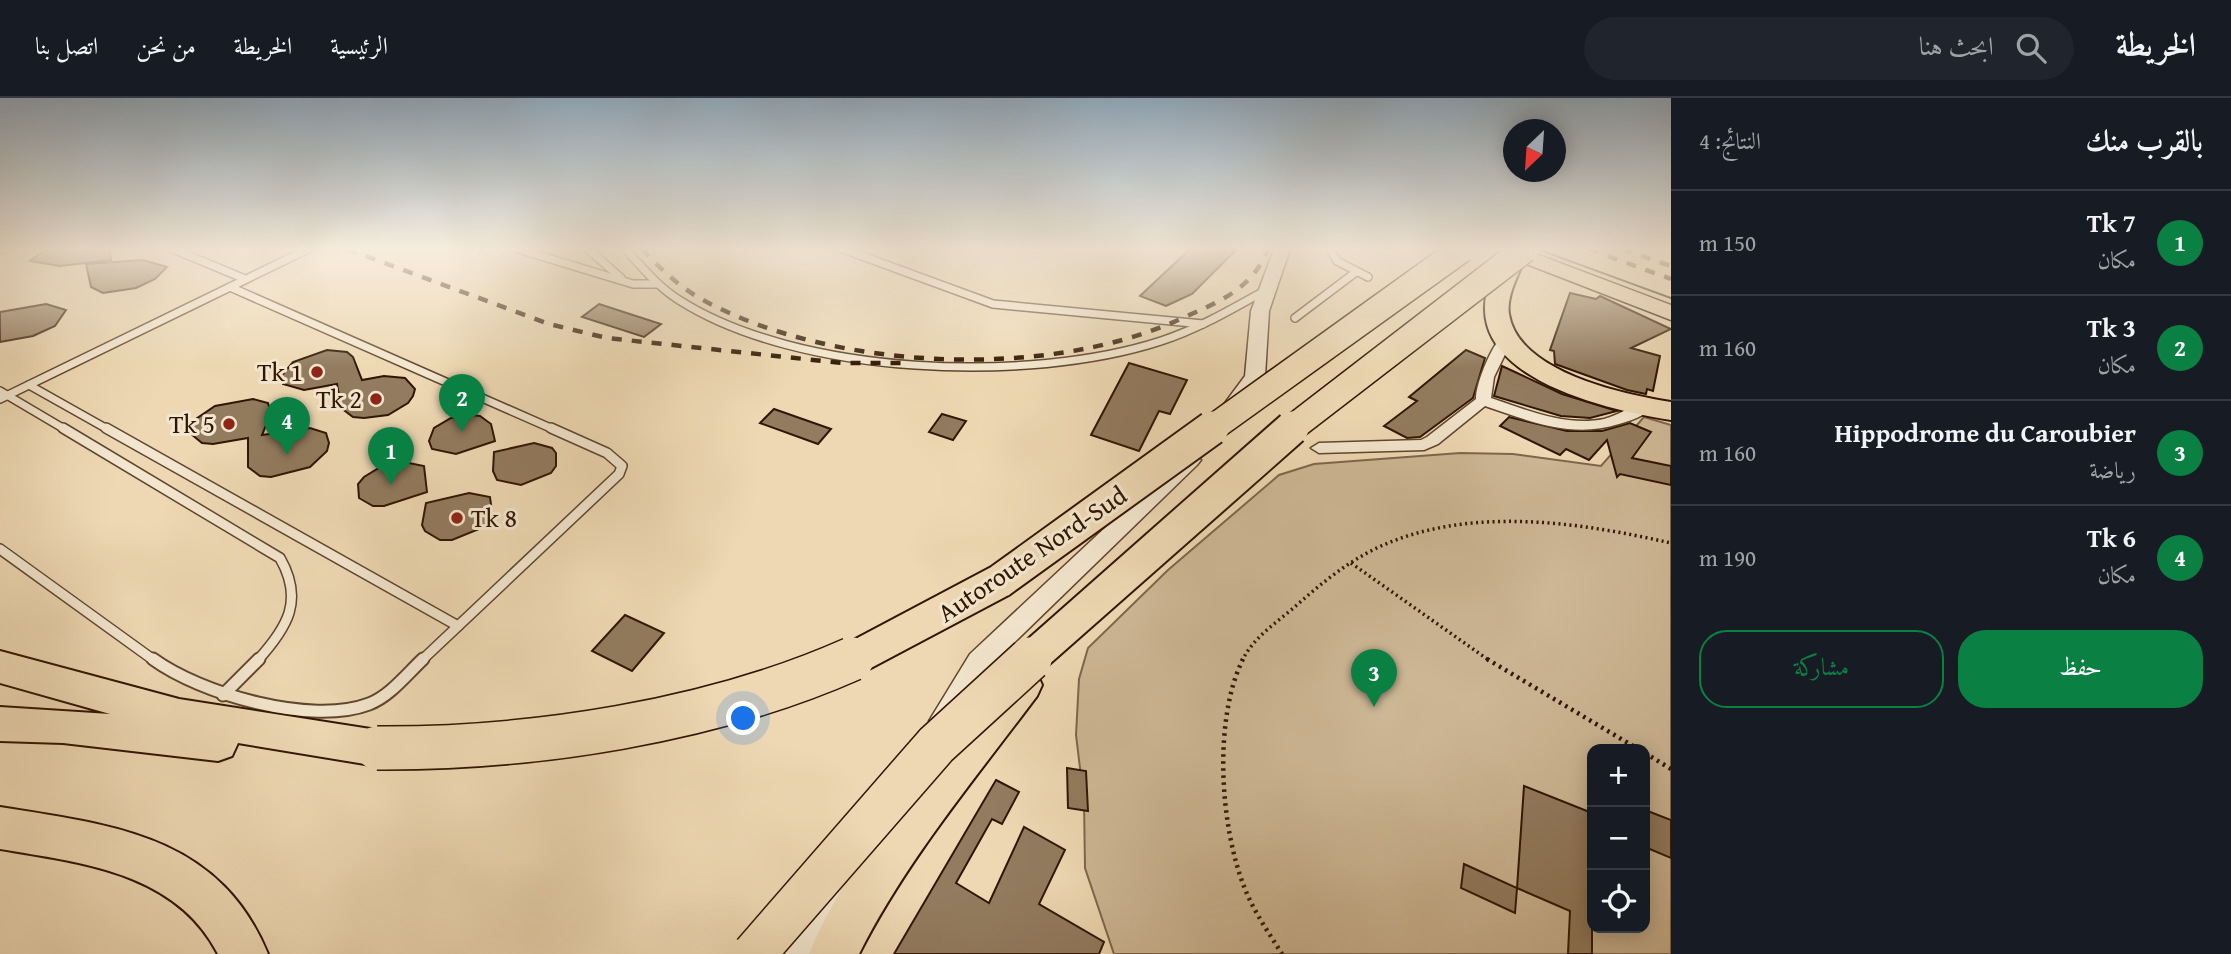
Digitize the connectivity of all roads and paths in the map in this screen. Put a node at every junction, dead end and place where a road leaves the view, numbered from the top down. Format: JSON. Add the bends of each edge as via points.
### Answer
{"nodes":[{"id":1,"x":226,"y":289,"type":"edge"},
{"id":2,"x":234,"y":289,"type":"edge"},
{"id":3,"x":665,"y":289,"type":"edge"},
{"id":4,"x":952,"y":289,"type":"edge"},
{"id":5,"x":1334,"y":289,"type":"edge"},
{"id":6,"x":1407,"y":289,"type":"edge"},
{"id":7,"x":1469,"y":289,"type":"edge"},
{"id":8,"x":1502,"y":289,"type":"edge"},
{"id":9,"x":1612,"y":289,"type":"edge"},
{"id":10,"x":1628,"y":289,"type":"edge"},
{"id":11,"x":1266,"y":290,"type":"joint"},
{"id":12,"x":1671,"y":304,"type":"edge"},
{"id":13,"x":1671,"y":313,"type":"edge"},
{"id":14,"x":1295,"y":318,"type":"dead end"},
{"id":15,"x":1205,"y":324,"type":"junction"},
{"id":16,"x":1506,"y":338,"type":"junction"},
{"id":17,"x":29,"y":385,"type":"junction"},
{"id":18,"x":2,"y":395,"type":"edge"},
{"id":19,"x":1484,"y":401,"type":"junction"},
{"id":20,"x":1658,"y":409,"type":"edge"},
{"id":21,"x":1319,"y":448,"type":"dead end"},
{"id":22,"x":1671,"y":543,"type":"edge"},
{"id":23,"x":0,"y":549,"type":"edge"},
{"id":24,"x":1351,"y":563,"type":"junction"},
{"id":25,"x":1078,"y":615,"type":"junction"},
{"id":26,"x":458,"y":626,"type":"junction"},
{"id":27,"x":0,"y":667,"type":"edge"},
{"id":28,"x":223,"y":695,"type":"junction"},
{"id":29,"x":0,"y":724,"type":"edge"},
{"id":30,"x":1630,"y":744,"type":"edge"},
{"id":31,"x":377,"y":748,"type":"junction"},
{"id":32,"x":1650,"y":756,"type":"edge"},
{"id":33,"x":1671,"y":769,"type":"edge"},
{"id":34,"x":0,"y":828,"type":"edge"},
{"id":35,"x":244,"y":954,"type":"edge"},
{"id":36,"x":754,"y":954,"type":"edge"},
{"id":37,"x":802,"y":954,"type":"edge"},
{"id":38,"x":833,"y":954,"type":"edge"},
{"id":39,"x":1282,"y":954,"type":"edge"}],
"edges":[{"from":1,"to":17,"type":"lane"},
{"from":2,"to":26,"type":"lane","via":[[607,453],[622,466],[613,483]]},
{"from":3,"to":15,"type":"lane","via":[[719,319],[789,343],[932,368],[996,370],[1099,356],[1168,339]]},
{"from":4,"to":15,"type":"lane","via":[[993,304]]},
{"from":5,"to":14,"type":"lane"},
{"from":6,"to":31,"type":"highway","name":"Autoroute Nord-Sud","bridge":true,"via":[[1000,582],[868,652],[808,678],[689,712],[566,735],[448,749]]},
{"from":7,"to":25,"type":"highway","bridge":true,"via":[[1303,419]]},
{"from":8,"to":16,"type":"highway","via":[[1496,311]]},
{"from":9,"to":13,"type":"highway"},
{"from":10,"to":12,"type":"highway"},
{"from":11,"to":15,"type":"lane"},
{"from":11,"to":37,"type":"street","via":[[1255,376],[1199,450],[979,662]]},
{"from":16,"to":19,"type":"street","via":[[1487,377]]},
{"from":16,"to":20,"type":"highway","via":[[1550,376],[1600,397]]},
{"from":17,"to":18,"type":"lane"},
{"from":17,"to":26,"type":"lane"},
{"from":18,"to":28,"type":"lane","via":[[280,558],[290,571],[290,614],[276,639]]},
{"from":19,"to":20,"type":"street","via":[[1577,428]]},
{"from":19,"to":21,"type":"street","via":[[1469,407],[1424,445]]},
{"from":22,"to":24,"type":"path","via":[[1567,523],[1507,523],[1447,527],[1394,541]]},
{"from":23,"to":28,"type":"lane","via":[[168,670]]},
{"from":24,"to":30,"type":"path","via":[[1472,650]]},
{"from":24,"to":39,"type":"path","via":[[1252,645],[1231,686],[1225,805],[1245,889]]},
{"from":25,"to":36,"type":"highway","bridge":true,"via":[[936,745]]},
{"from":25,"to":38,"type":"highway","bridge":true,"via":[[911,827],[868,888]]},
{"from":26,"to":28,"type":"lane","via":[[369,704],[330,710]]},
{"from":27,"to":31,"type":"highway","via":[[179,716]]},
{"from":29,"to":31,"type":"highway","via":[[64,726],[284,750]]},
{"from":32,"to":33,"type":"path"},
{"from":34,"to":35,"type":"highway","via":[[106,847],[174,873],[213,900]]}]}
